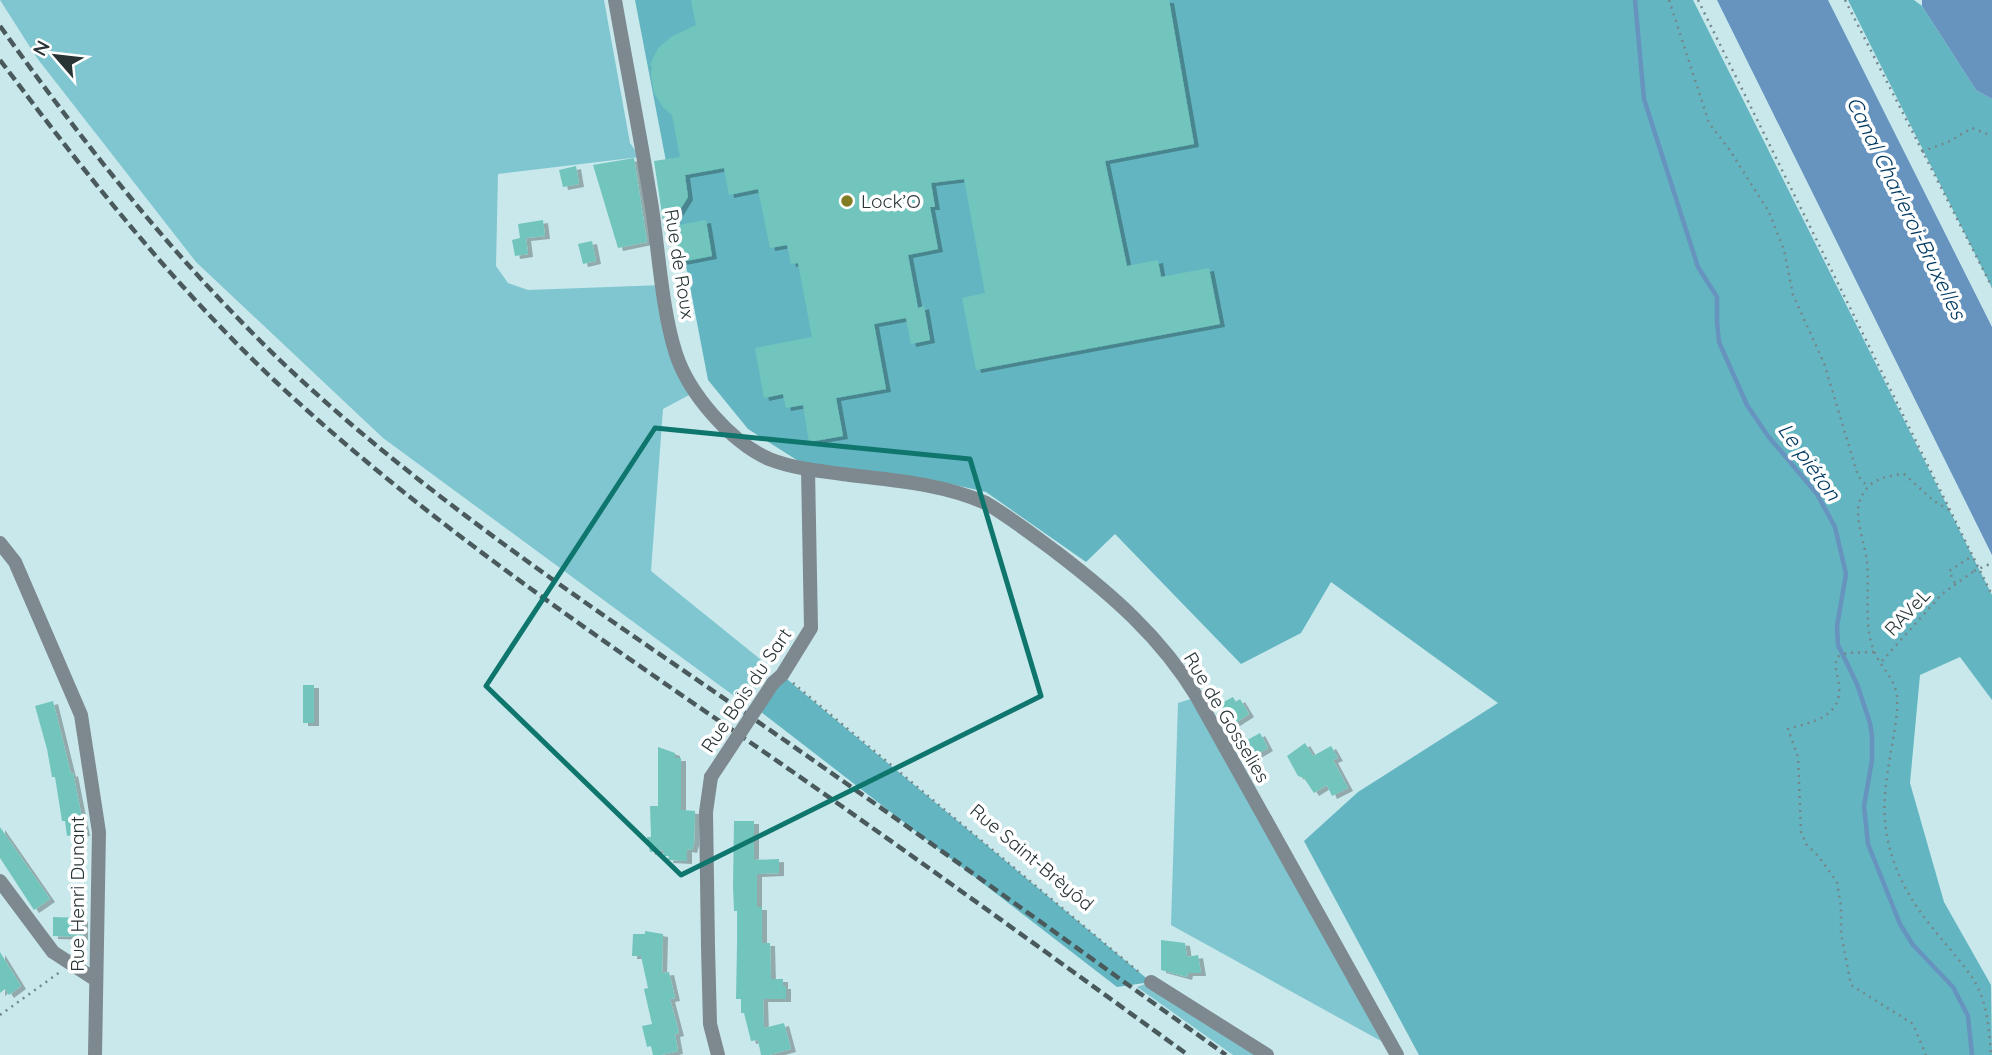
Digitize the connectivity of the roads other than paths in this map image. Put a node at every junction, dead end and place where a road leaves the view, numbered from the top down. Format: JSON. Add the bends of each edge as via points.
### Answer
{"nodes":[{"id":1,"x":615,"y":0,"type":"edge"},
{"id":2,"x":807,"y":470,"type":"junction"},
{"id":3,"x":0,"y":542,"type":"edge"},
{"id":4,"x":0,"y":881,"type":"edge"},
{"id":5,"x":96,"y":980,"type":"junction"},
{"id":6,"x":1151,"y":982,"type":"road end"},
{"id":7,"x":95,"y":1055,"type":"edge"},
{"id":8,"x":718,"y":1055,"type":"edge"},
{"id":9,"x":1267,"y":1055,"type":"edge"},
{"id":10,"x":1397,"y":1055,"type":"edge"}],
"edges":[{"from":1,"to":2,"type":"street","name":"Rue de Roux","via":[[677,355],[699,399],[730,431],[769,458]]},
{"from":2,"to":8,"type":"street","name":"Rue Bois du Sart","bridge":true,"via":[[811,628],[712,777],[706,812],[710,1024]]},
{"from":2,"to":10,"type":"street","name":"Rue de Gosselies","via":[[970,495],[1083,573],[1145,627],[1186,678]]},
{"from":3,"to":5,"type":"street","name":"Rue Henri Dunant","via":[[15,562],[81,715],[100,832]]},
{"from":4,"to":5,"type":"street","via":[[53,952]]},
{"from":5,"to":7,"type":"street","name":"Rue Henri Dunant"},
{"from":6,"to":9,"type":"street"}]}
